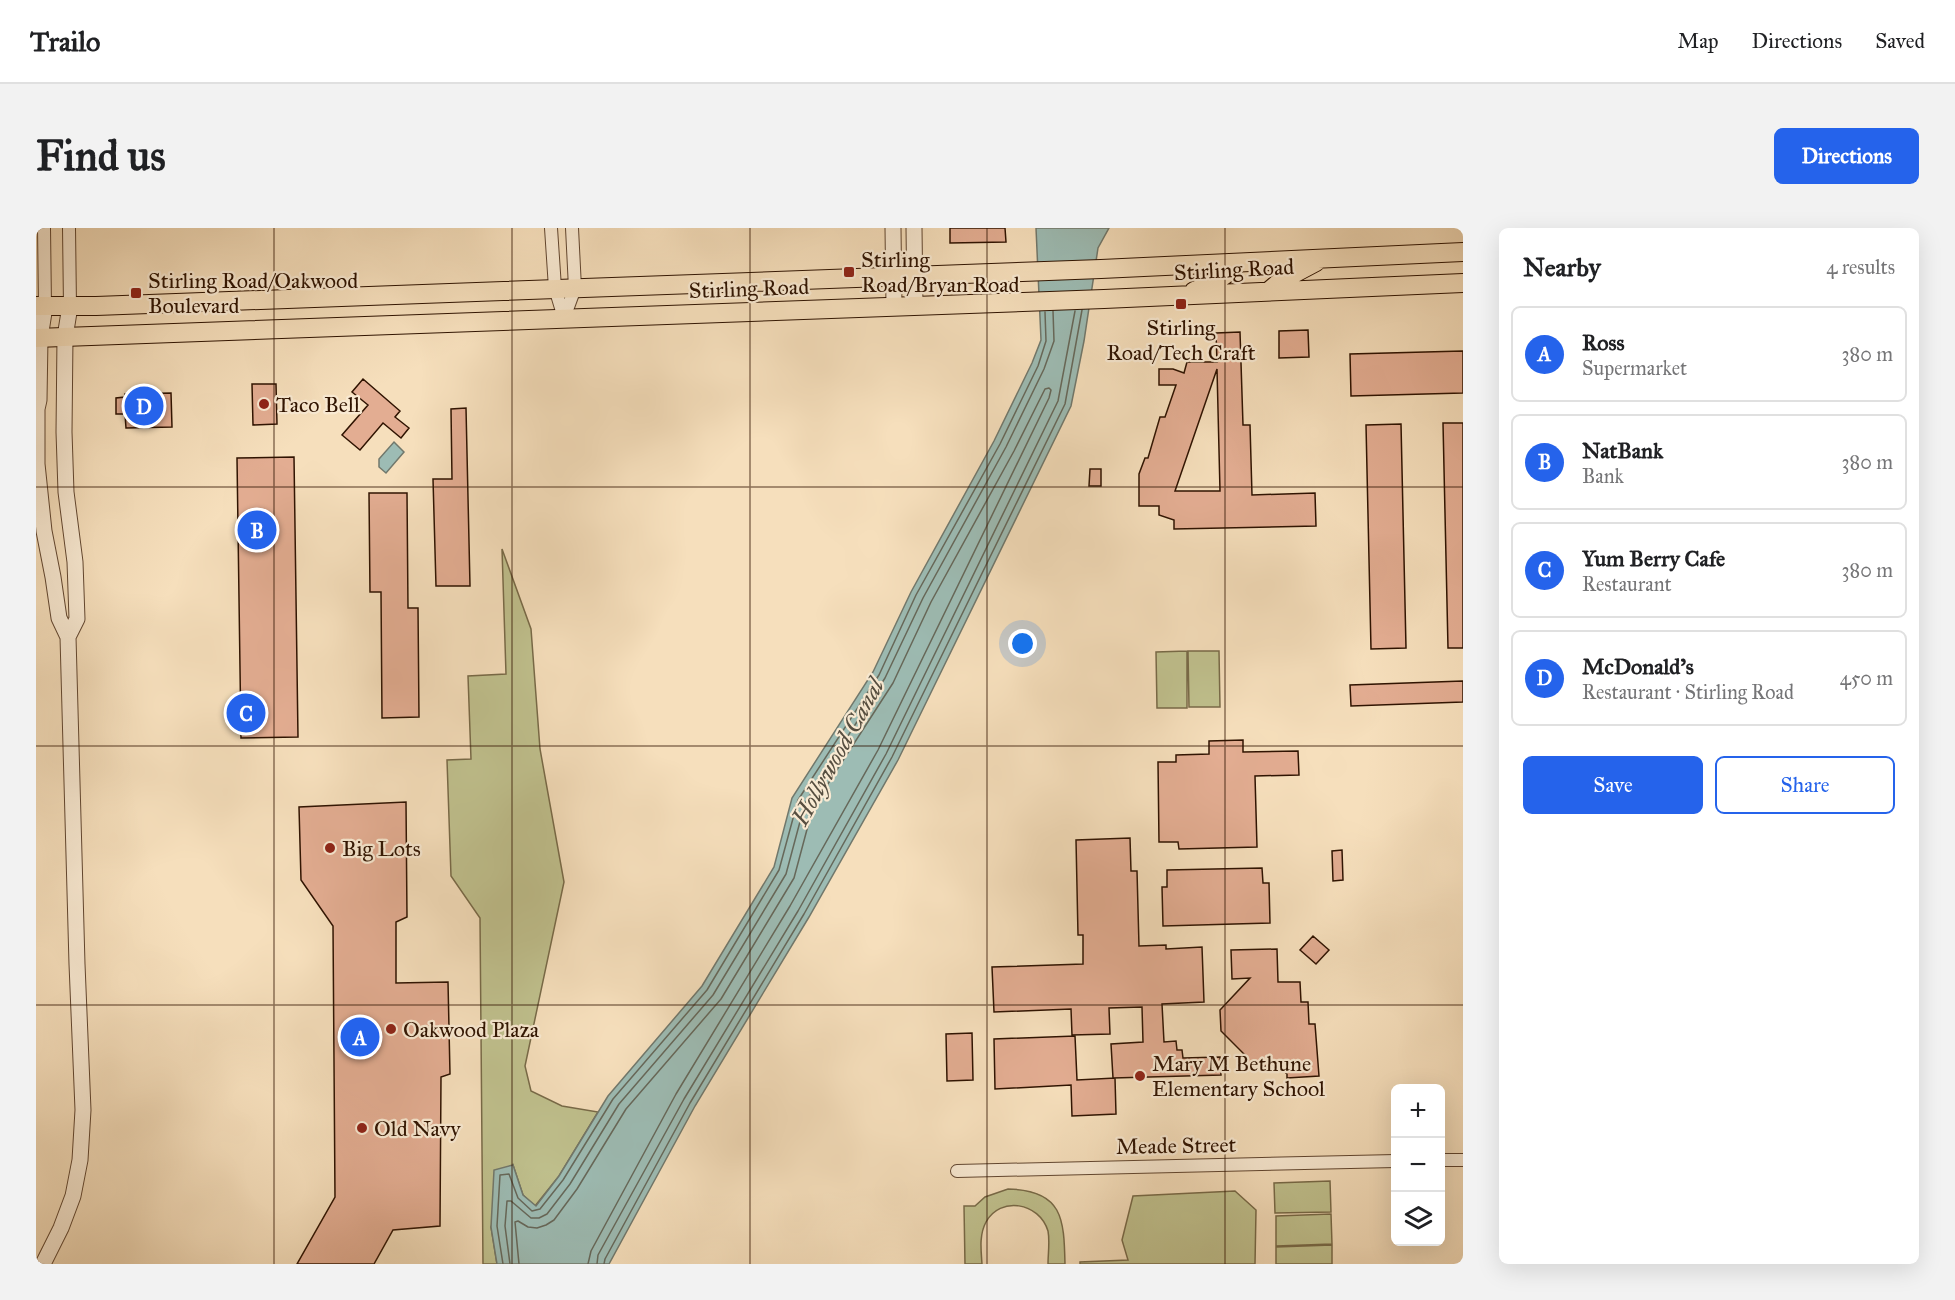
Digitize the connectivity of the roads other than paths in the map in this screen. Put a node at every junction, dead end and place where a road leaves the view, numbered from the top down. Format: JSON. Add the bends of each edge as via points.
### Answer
{"nodes":[{"id":1,"x":44,"y":228,"type":"edge"},
{"id":2,"x":69,"y":228,"type":"edge"},
{"id":3,"x":551,"y":228,"type":"edge"},
{"id":4,"x":572,"y":228,"type":"edge"},
{"id":5,"x":893,"y":228,"type":"edge"},
{"id":6,"x":914,"y":228,"type":"edge"},
{"id":7,"x":1463,"y":252,"type":"edge"},
{"id":8,"x":1323,"y":258,"type":"junction"},
{"id":9,"x":1238,"y":262,"type":"junction"},
{"id":10,"x":914,"y":274,"type":"junction"},
{"id":11,"x":893,"y":275,"type":"junction"},
{"id":12,"x":1463,"y":283,"type":"edge"},
{"id":13,"x":555,"y":288,"type":"junction"},
{"id":14,"x":575,"y":288,"type":"junction"},
{"id":15,"x":1269,"y":291,"type":"junction"},
{"id":16,"x":1185,"y":296,"type":"junction"},
{"id":17,"x":40,"y":306,"type":"edge"},
{"id":18,"x":70,"y":306,"type":"junction"},
{"id":19,"x":915,"y":306,"type":"junction"},
{"id":20,"x":894,"y":307,"type":"junction"},
{"id":21,"x":564,"y":318,"type":"junction"},
{"id":22,"x":65,"y":337,"type":"junction"},
{"id":23,"x":38,"y":338,"type":"edge"},
{"id":24,"x":36,"y":408,"type":"edge"},
{"id":25,"x":68,"y":637,"type":"junction"},
{"id":26,"x":1445,"y":1160,"type":"edge"},
{"id":27,"x":1463,"y":1160,"type":"edge"},
{"id":28,"x":1391,"y":1161,"type":"edge"},
{"id":29,"x":957,"y":1171,"type":"dead end"},
{"id":30,"x":43,"y":1264,"type":"edge"}],
"edges":[{"from":1,"to":17,"type":"street"},
{"from":2,"to":18,"type":"street"},
{"from":3,"to":13,"type":"street"},
{"from":4,"to":14,"type":"street"},
{"from":5,"to":11,"type":"street"},
{"from":6,"to":10,"type":"street"},
{"from":7,"to":8,"type":"main road","name":"Stirling Road"},
{"from":8,"to":9,"type":"main road","name":"Stirling Road"},
{"from":8,"to":15,"type":"main road"},
{"from":9,"to":10,"type":"main road","name":"Stirling Road"},
{"from":9,"to":16,"type":"main road","via":[[1231,272]]},
{"from":10,"to":11,"type":"main road","name":"Stirling Road"},
{"from":10,"to":19,"type":"street"},
{"from":11,"to":14,"type":"main road","name":"Stirling Road"},
{"from":11,"to":20,"type":"street"},
{"from":12,"to":15,"type":"main road","name":"Stirling Road"},
{"from":13,"to":14,"type":"main road","name":"Stirling Road"},
{"from":13,"to":18,"type":"main road","name":"Stirling Road"},
{"from":13,"to":21,"type":"street"},
{"from":14,"to":21,"type":"street"},
{"from":15,"to":16,"type":"main road","name":"Stirling Road"},
{"from":16,"to":19,"type":"main road","name":"Stirling Road"},
{"from":17,"to":18,"type":"main road","name":"Stirling Road"},
{"from":17,"to":23,"type":"street"},
{"from":18,"to":22,"type":"street"},
{"from":19,"to":20,"type":"main road","name":"Stirling Road"},
{"from":20,"to":21,"type":"main road","name":"Stirling Road"},
{"from":21,"to":22,"type":"main road","name":"Stirling Road"},
{"from":22,"to":23,"type":"main road","name":"Stirling Road"},
{"from":22,"to":25,"type":"street","via":[[66,492],[77,619]]},
{"from":23,"to":24,"type":"street"},
{"from":24,"to":25,"type":"street","via":[[44,531],[59,618]]},
{"from":25,"to":30,"type":"street","via":[[83,1110],[73,1196]]},
{"from":26,"to":27,"type":"street"},
{"from":28,"to":29,"type":"street","name":"Meade Street"}]}
